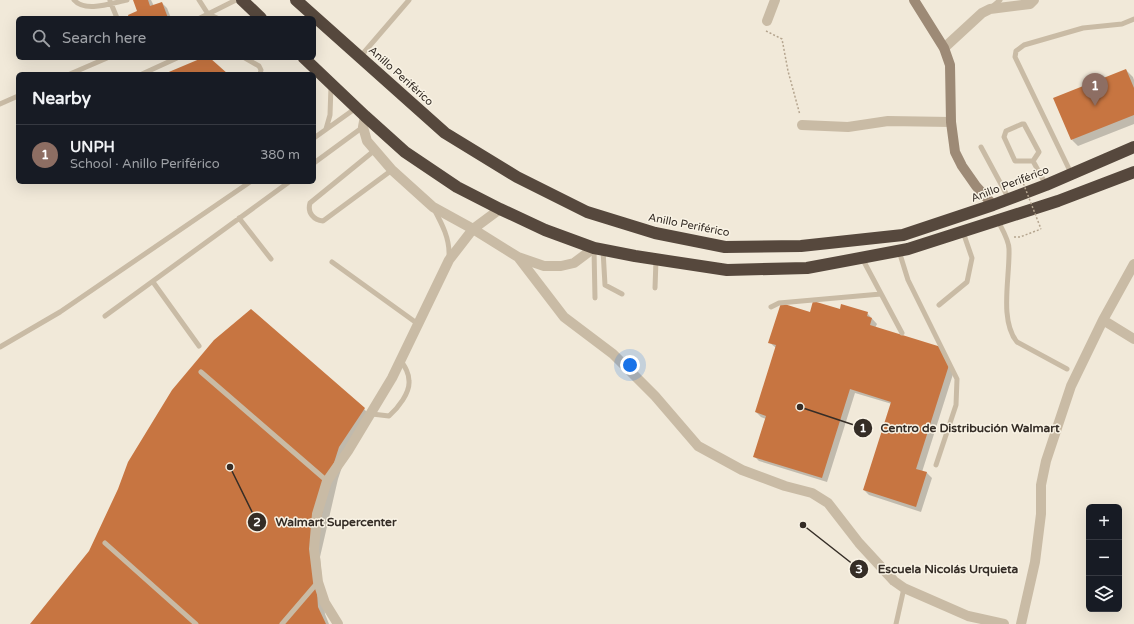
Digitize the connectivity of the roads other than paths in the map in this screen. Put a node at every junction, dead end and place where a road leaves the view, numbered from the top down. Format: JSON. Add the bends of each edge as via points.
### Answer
{"nodes":[{"id":1,"x":74,"y":0,"type":"edge"},
{"id":2,"x":127,"y":0,"type":"edge"},
{"id":3,"x":199,"y":0,"type":"edge"},
{"id":4,"x":236,"y":0,"type":"edge"},
{"id":5,"x":242,"y":0,"type":"edge"},
{"id":6,"x":296,"y":0,"type":"edge"},
{"id":7,"x":409,"y":0,"type":"edge"},
{"id":8,"x":775,"y":0,"type":"edge"},
{"id":9,"x":914,"y":0,"type":"edge"},
{"id":10,"x":1000,"y":0,"type":"edge"},
{"id":11,"x":1034,"y":0,"type":"edge"},
{"id":12,"x":110,"y":2,"type":"edge"},
{"id":13,"x":990,"y":9,"type":"junction"},
{"id":14,"x":208,"y":14,"type":"junction"},
{"id":15,"x":116,"y":16,"type":"edge"},
{"id":16,"x":204,"y":16,"type":"edge"},
{"id":17,"x":212,"y":16,"type":"edge"},
{"id":18,"x":259,"y":16,"type":"edge"},
{"id":19,"x":314,"y":16,"type":"edge"},
{"id":20,"x":316,"y":18,"type":"edge"},
{"id":21,"x":1134,"y":19,"type":"edge"},
{"id":22,"x":767,"y":22,"type":"road end"},
{"id":23,"x":944,"y":48,"type":"junction"},
{"id":24,"x":360,"y":57,"type":"junction"},
{"id":25,"x":102,"y":60,"type":"edge"},
{"id":26,"x":173,"y":60,"type":"edge"},
{"id":27,"x":248,"y":60,"type":"edge"},
{"id":28,"x":306,"y":60,"type":"edge"},
{"id":29,"x":75,"y":72,"type":"edge"},
{"id":30,"x":146,"y":72,"type":"edge"},
{"id":31,"x":260,"y":72,"type":"edge"},
{"id":32,"x":330,"y":83,"type":"junction"},
{"id":33,"x":16,"y":97,"type":"edge"},
{"id":34,"x":0,"y":104,"type":"edge"},
{"id":35,"x":356,"y":108,"type":"junction"},
{"id":36,"x":364,"y":122,"type":"junction"},
{"id":37,"x":951,"y":122,"type":"junction"},
{"id":38,"x":802,"y":125,"type":"road end"},
{"id":39,"x":325,"y":130,"type":"junction"},
{"id":40,"x":316,"y":137,"type":"edge"},
{"id":41,"x":981,"y":147,"type":"dead end"},
{"id":42,"x":1134,"y":147,"type":"edge"},
{"id":43,"x":375,"y":150,"type":"junction"},
{"id":44,"x":1033,"y":161,"type":"junction"},
{"id":45,"x":316,"y":162,"type":"edge"},
{"id":46,"x":392,"y":170,"type":"junction"},
{"id":47,"x":1134,"y":172,"type":"edge"},
{"id":48,"x":1071,"y":173,"type":"junction"},
{"id":49,"x":247,"y":184,"type":"edge"},
{"id":50,"x":286,"y":184,"type":"edge"},
{"id":51,"x":1046,"y":185,"type":"junction"},
{"id":52,"x":1009,"y":199,"type":"junction"},
{"id":53,"x":993,"y":205,"type":"junction"},
{"id":54,"x":433,"y":207,"type":"junction"},
{"id":55,"x":500,"y":210,"type":"junction"},
{"id":56,"x":239,"y":218,"type":"junction"},
{"id":57,"x":998,"y":221,"type":"junction"},
{"id":58,"x":473,"y":229,"type":"junction"},
{"id":59,"x":963,"y":232,"type":"junction"},
{"id":60,"x":599,"y":249,"type":"junction"},
{"id":61,"x":899,"y":251,"type":"junction"},
{"id":62,"x":518,"y":256,"type":"junction"},
{"id":63,"x":862,"y":258,"type":"junction"},
{"id":64,"x":271,"y":259,"type":"dead end"},
{"id":65,"x":656,"y":259,"type":"junction"},
{"id":66,"x":449,"y":260,"type":"junction"},
{"id":67,"x":332,"y":262,"type":"dead end"},
{"id":68,"x":1134,"y":264,"type":"edge"},
{"id":69,"x":153,"y":282,"type":"junction"},
{"id":70,"x":655,"y":288,"type":"dead end"},
{"id":71,"x":622,"y":294,"type":"dead end"},
{"id":72,"x":881,"y":294,"type":"junction"},
{"id":73,"x":595,"y":298,"type":"dead end"},
{"id":74,"x":939,"y":305,"type":"dead end"},
{"id":75,"x":771,"y":307,"type":"dead end"},
{"id":76,"x":105,"y":316,"type":"dead end"},
{"id":77,"x":1103,"y":320,"type":"junction"},
{"id":78,"x":418,"y":324,"type":"junction"},
{"id":79,"x":902,"y":332,"type":"dead end"},
{"id":80,"x":1134,"y":339,"type":"edge"},
{"id":81,"x":199,"y":346,"type":"dead end"},
{"id":82,"x":0,"y":347,"type":"edge"},
{"id":83,"x":400,"y":360,"type":"junction"},
{"id":84,"x":1067,"y":369,"type":"dead end"},
{"id":85,"x":201,"y":372,"type":"dead end"},
{"id":86,"x":372,"y":414,"type":"junction"},
{"id":87,"x":936,"y":465,"type":"dead end"},
{"id":88,"x":326,"y":481,"type":"junction"},
{"id":89,"x":105,"y":543,"type":"dead end"},
{"id":90,"x":318,"y":582,"type":"junction"},
{"id":91,"x":904,"y":588,"type":"junction"},
{"id":92,"x":196,"y":624,"type":"edge"},
{"id":93,"x":282,"y":624,"type":"edge"},
{"id":94,"x":338,"y":624,"type":"edge"},
{"id":95,"x":896,"y":624,"type":"edge"},
{"id":96,"x":1004,"y":624,"type":"edge"},
{"id":97,"x":1021,"y":624,"type":"edge"}],
"edges":[{"from":1,"to":12,"type":"lane","via":[[88,8]]},
{"from":2,"to":12,"type":"lane"},
{"from":3,"to":14,"type":"lane"},
{"from":4,"to":14,"type":"lane"},
{"from":5,"to":18,"type":"highway"},
{"from":6,"to":19,"type":"highway","name":"Anillo Periférico"},
{"from":7,"to":24,"type":"lane"},
{"from":8,"to":22,"type":"street"},
{"from":9,"to":23,"type":"main road"},
{"from":10,"to":13,"type":"lane"},
{"from":11,"to":13,"type":"street","via":[[1021,6]]},
{"from":12,"to":15,"type":"lane"},
{"from":13,"to":23,"type":"street","via":[[982,13]]},
{"from":14,"to":16,"type":"lane"},
{"from":14,"to":17,"type":"lane"},
{"from":20,"to":24,"type":"highway","name":"Anillo Periférico"},
{"from":21,"to":48,"type":"lane","via":[[1122,24],[1083,28],[1024,45],[1016,51],[1015,57]]},
{"from":23,"to":37,"type":"main road","via":[[950,65]]},
{"from":24,"to":53,"type":"highway","name":"Anillo Periférico","via":[[446,133],[517,177],[587,212],[655,233],[726,247],[802,246],[903,235]]},
{"from":25,"to":29,"type":"lane"},
{"from":26,"to":30,"type":"lane"},
{"from":27,"to":31,"type":"lane","via":[[259,66]]},
{"from":28,"to":32,"type":"highway"},
{"from":32,"to":35,"type":"highway"},
{"from":32,"to":39,"type":"lane","via":[[330,116]]},
{"from":33,"to":34,"type":"lane"},
{"from":35,"to":36,"type":"highway"},
{"from":35,"to":39,"type":"lane"},
{"from":36,"to":43,"type":"street","via":[[367,141]]},
{"from":36,"to":45,"type":"lane"},
{"from":36,"to":55,"type":"highway","via":[[457,187]]},
{"from":37,"to":38,"type":"street","via":[[888,121],[848,127]]},
{"from":37,"to":53,"type":"main road","via":[[955,152],[962,166]]},
{"from":39,"to":40,"type":"lane"},
{"from":41,"to":52,"type":"lane"},
{"from":42,"to":48,"type":"highway","name":"Anillo Periférico"},
{"from":43,"to":46,"type":"street"},
{"from":43,"to":46,"type":"lane","via":[[310,203],[309,212],[315,219],[323,221]]},
{"from":44,"to":44,"type":"lane","via":[[1015,161],[1004,137],[1006,131],[1024,124],[1039,152]]},
{"from":44,"to":51,"type":"lane"},
{"from":46,"to":54,"type":"street"},
{"from":47,"to":57,"type":"highway"},
{"from":48,"to":51,"type":"highway","name":"Anillo Periférico"},
{"from":49,"to":82,"type":"lane","via":[[60,312]]},
{"from":50,"to":56,"type":"lane"},
{"from":51,"to":52,"type":"highway","name":"Anillo Periférico"},
{"from":52,"to":53,"type":"highway","name":"Anillo Periférico"},
{"from":54,"to":58,"type":"street"},
{"from":54,"to":66,"type":"lane","via":[[445,232],[450,249]]},
{"from":55,"to":58,"type":"street"},
{"from":55,"to":60,"type":"highway","via":[[544,230]]},
{"from":56,"to":64,"type":"lane"},
{"from":56,"to":69,"type":"lane"},
{"from":57,"to":59,"type":"highway"},
{"from":57,"to":84,"type":"lane","via":[[1009,247],[1007,318],[1012,336],[1017,342]]},
{"from":58,"to":62,"type":"street"},
{"from":58,"to":66,"type":"street"},
{"from":59,"to":61,"type":"highway"},
{"from":59,"to":74,"type":"lane","via":[[972,258],[967,282]]},
{"from":60,"to":62,"type":"street","via":[[574,263],[561,266],[544,266]]},
{"from":60,"to":65,"type":"highway"},
{"from":60,"to":71,"type":"lane","via":[[605,285]]},
{"from":60,"to":73,"type":"lane"},
{"from":61,"to":63,"type":"highway"},
{"from":61,"to":87,"type":"lane","via":[[908,280],[957,378],[956,405]]},
{"from":62,"to":91,"type":"street","via":[[564,317],[613,354],[655,396],[698,446],[742,470],[812,493],[828,503],[859,543],[894,581]]},
{"from":63,"to":65,"type":"highway","via":[[807,268],[727,270]]},
{"from":63,"to":72,"type":"lane"},
{"from":65,"to":70,"type":"lane"},
{"from":66,"to":78,"type":"street"},
{"from":67,"to":78,"type":"lane"},
{"from":68,"to":77,"type":"street"},
{"from":69,"to":76,"type":"lane"},
{"from":69,"to":81,"type":"lane"},
{"from":72,"to":75,"type":"lane","via":[[779,303]]},
{"from":72,"to":79,"type":"lane"},
{"from":77,"to":80,"type":"street"},
{"from":77,"to":97,"type":"street","via":[[1071,386],[1046,461],[1041,485],[1041,514],[1035,562]]},
{"from":78,"to":83,"type":"street"},
{"from":83,"to":86,"type":"street"},
{"from":83,"to":86,"type":"lane","via":[[410,383],[403,399],[389,416]]},
{"from":85,"to":88,"type":"lane"},
{"from":86,"to":88,"type":"street"},
{"from":88,"to":90,"type":"street","via":[[317,514],[314,549]]},
{"from":89,"to":92,"type":"lane"},
{"from":90,"to":93,"type":"lane"},
{"from":90,"to":94,"type":"street","via":[[325,603]]},
{"from":91,"to":95,"type":"lane"},
{"from":91,"to":96,"type":"street","via":[[968,616]]}]}
